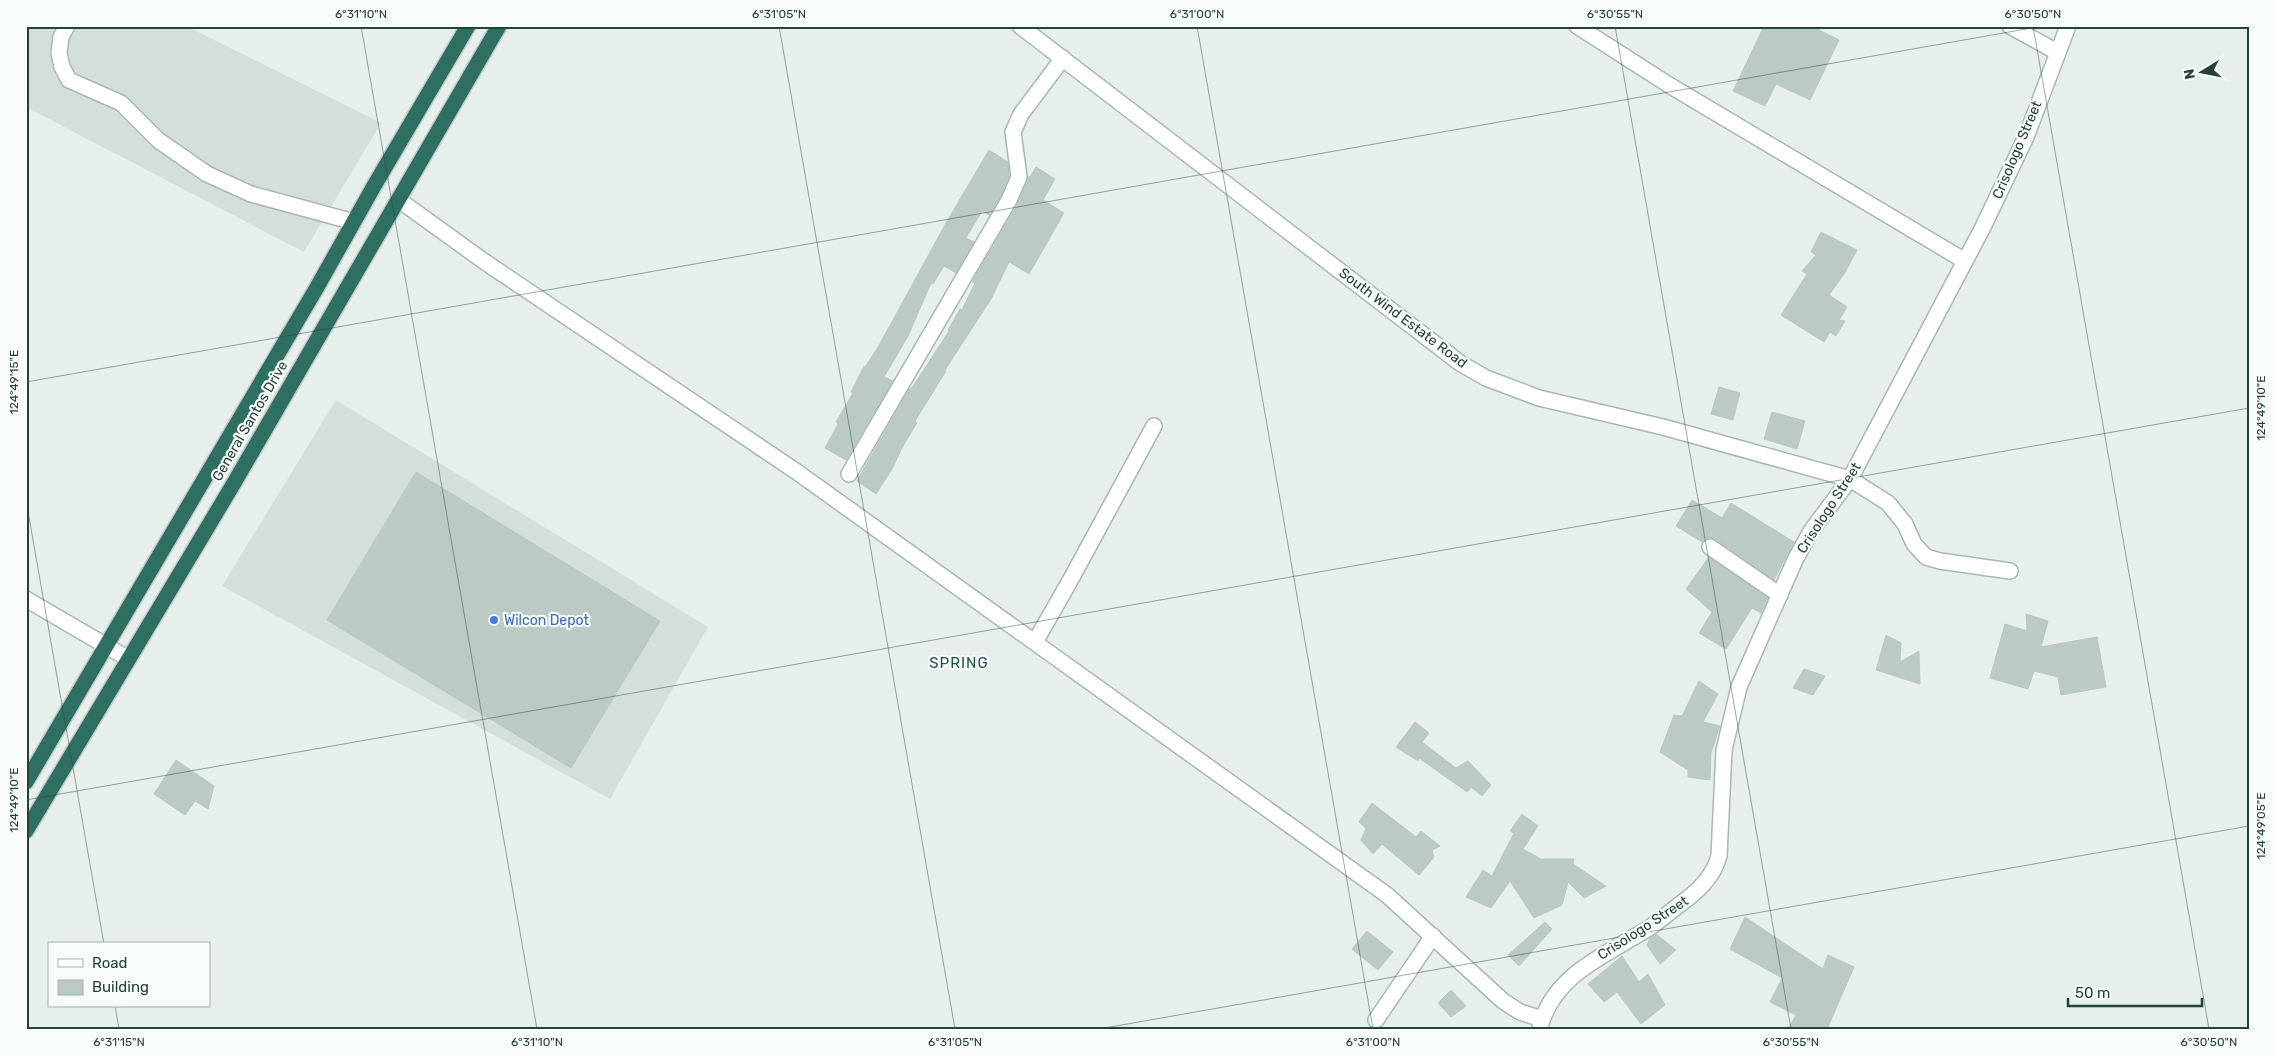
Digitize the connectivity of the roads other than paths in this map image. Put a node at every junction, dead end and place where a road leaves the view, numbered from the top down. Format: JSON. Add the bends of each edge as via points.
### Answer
{"nodes":[{"id":1,"x":67,"y":26,"type":"edge"},
{"id":2,"x":468,"y":26,"type":"edge"},
{"id":3,"x":499,"y":26,"type":"edge"},
{"id":4,"x":1020,"y":26,"type":"edge"},
{"id":5,"x":1577,"y":26,"type":"edge"},
{"id":6,"x":2010,"y":26,"type":"edge"},
{"id":7,"x":2068,"y":26,"type":"edge"},
{"id":8,"x":2057,"y":52,"type":"junction"},
{"id":9,"x":1063,"y":58,"type":"junction"},
{"id":10,"x":399,"y":200,"type":"junction"},
{"id":11,"x":354,"y":222,"type":"junction"},
{"id":12,"x":1965,"y":261,"type":"junction"},
{"id":13,"x":1154,"y":426,"type":"dead end"},
{"id":14,"x":849,"y":474,"type":"dead end"},
{"id":15,"x":1850,"y":479,"type":"junction"},
{"id":16,"x":1710,"y":547,"type":"dead end"},
{"id":17,"x":2010,"y":572,"type":"dead end"},
{"id":18,"x":1780,"y":595,"type":"junction"},
{"id":19,"x":26,"y":599,"type":"edge"},
{"id":20,"x":1035,"y":642,"type":"junction"},
{"id":21,"x":106,"y":646,"type":"junction"},
{"id":22,"x":127,"y":658,"type":"junction"},
{"id":23,"x":26,"y":782,"type":"edge"},
{"id":24,"x":28,"y":823,"type":"edge"},
{"id":25,"x":1433,"y":936,"type":"junction"},
{"id":26,"x":1376,"y":1020,"type":"dead end"},
{"id":27,"x":1541,"y":1024,"type":"edge"}],
"edges":[{"from":1,"to":11,"type":"street","via":[[59,53],[69,80],[121,103],[158,140],[207,174],[251,194]]},
{"from":2,"to":11,"type":"highway","name":"General Santos Drive"},
{"from":3,"to":10,"type":"highway","name":"General Santos Drive"},
{"from":4,"to":9,"type":"street","name":"South Wind Estate Road"},
{"from":5,"to":12,"type":"street","via":[[1669,85]]},
{"from":6,"to":8,"type":"street"},
{"from":7,"to":8,"type":"street","name":"Crisologo Street"},
{"from":8,"to":12,"type":"street","name":"Crisologo Street","via":[[2026,138]]},
{"from":9,"to":14,"type":"street","via":[[1021,114],[1013,132],[1018,177],[1009,200]]},
{"from":9,"to":15,"type":"street","name":"South Wind Estate Road","via":[[1452,357],[1486,378],[1539,398],[1663,427]]},
{"from":10,"to":20,"type":"street","via":[[485,262],[797,472]]},
{"from":10,"to":22,"type":"highway","name":"General Santos Drive","via":[[234,483]]},
{"from":11,"to":21,"type":"highway","name":"General Santos Drive"},
{"from":12,"to":15,"type":"street","name":"Crisologo Street"},
{"from":13,"to":20,"type":"street"},
{"from":15,"to":17,"type":"street","name":"South Wind Estate Road","via":[[1888,503],[1926,557]]},
{"from":15,"to":18,"type":"street","name":"Crisologo Street","via":[[1811,531],[1794,560]]},
{"from":16,"to":18,"type":"street"},
{"from":18,"to":27,"type":"street","name":"Crisologo Street","via":[[1739,687],[1730,721],[1724,750],[1716,868],[1691,896],[1650,927],[1571,977],[1551,1000]]},
{"from":19,"to":21,"type":"street"},
{"from":20,"to":25,"type":"street","via":[[1387,895]]},
{"from":21,"to":22,"type":"street"},
{"from":21,"to":23,"type":"highway","name":"General Santos Drive"},
{"from":22,"to":24,"type":"highway","name":"General Santos Drive"},
{"from":25,"to":26,"type":"street"},
{"from":25,"to":27,"type":"street","via":[[1503,1001]]}]}
